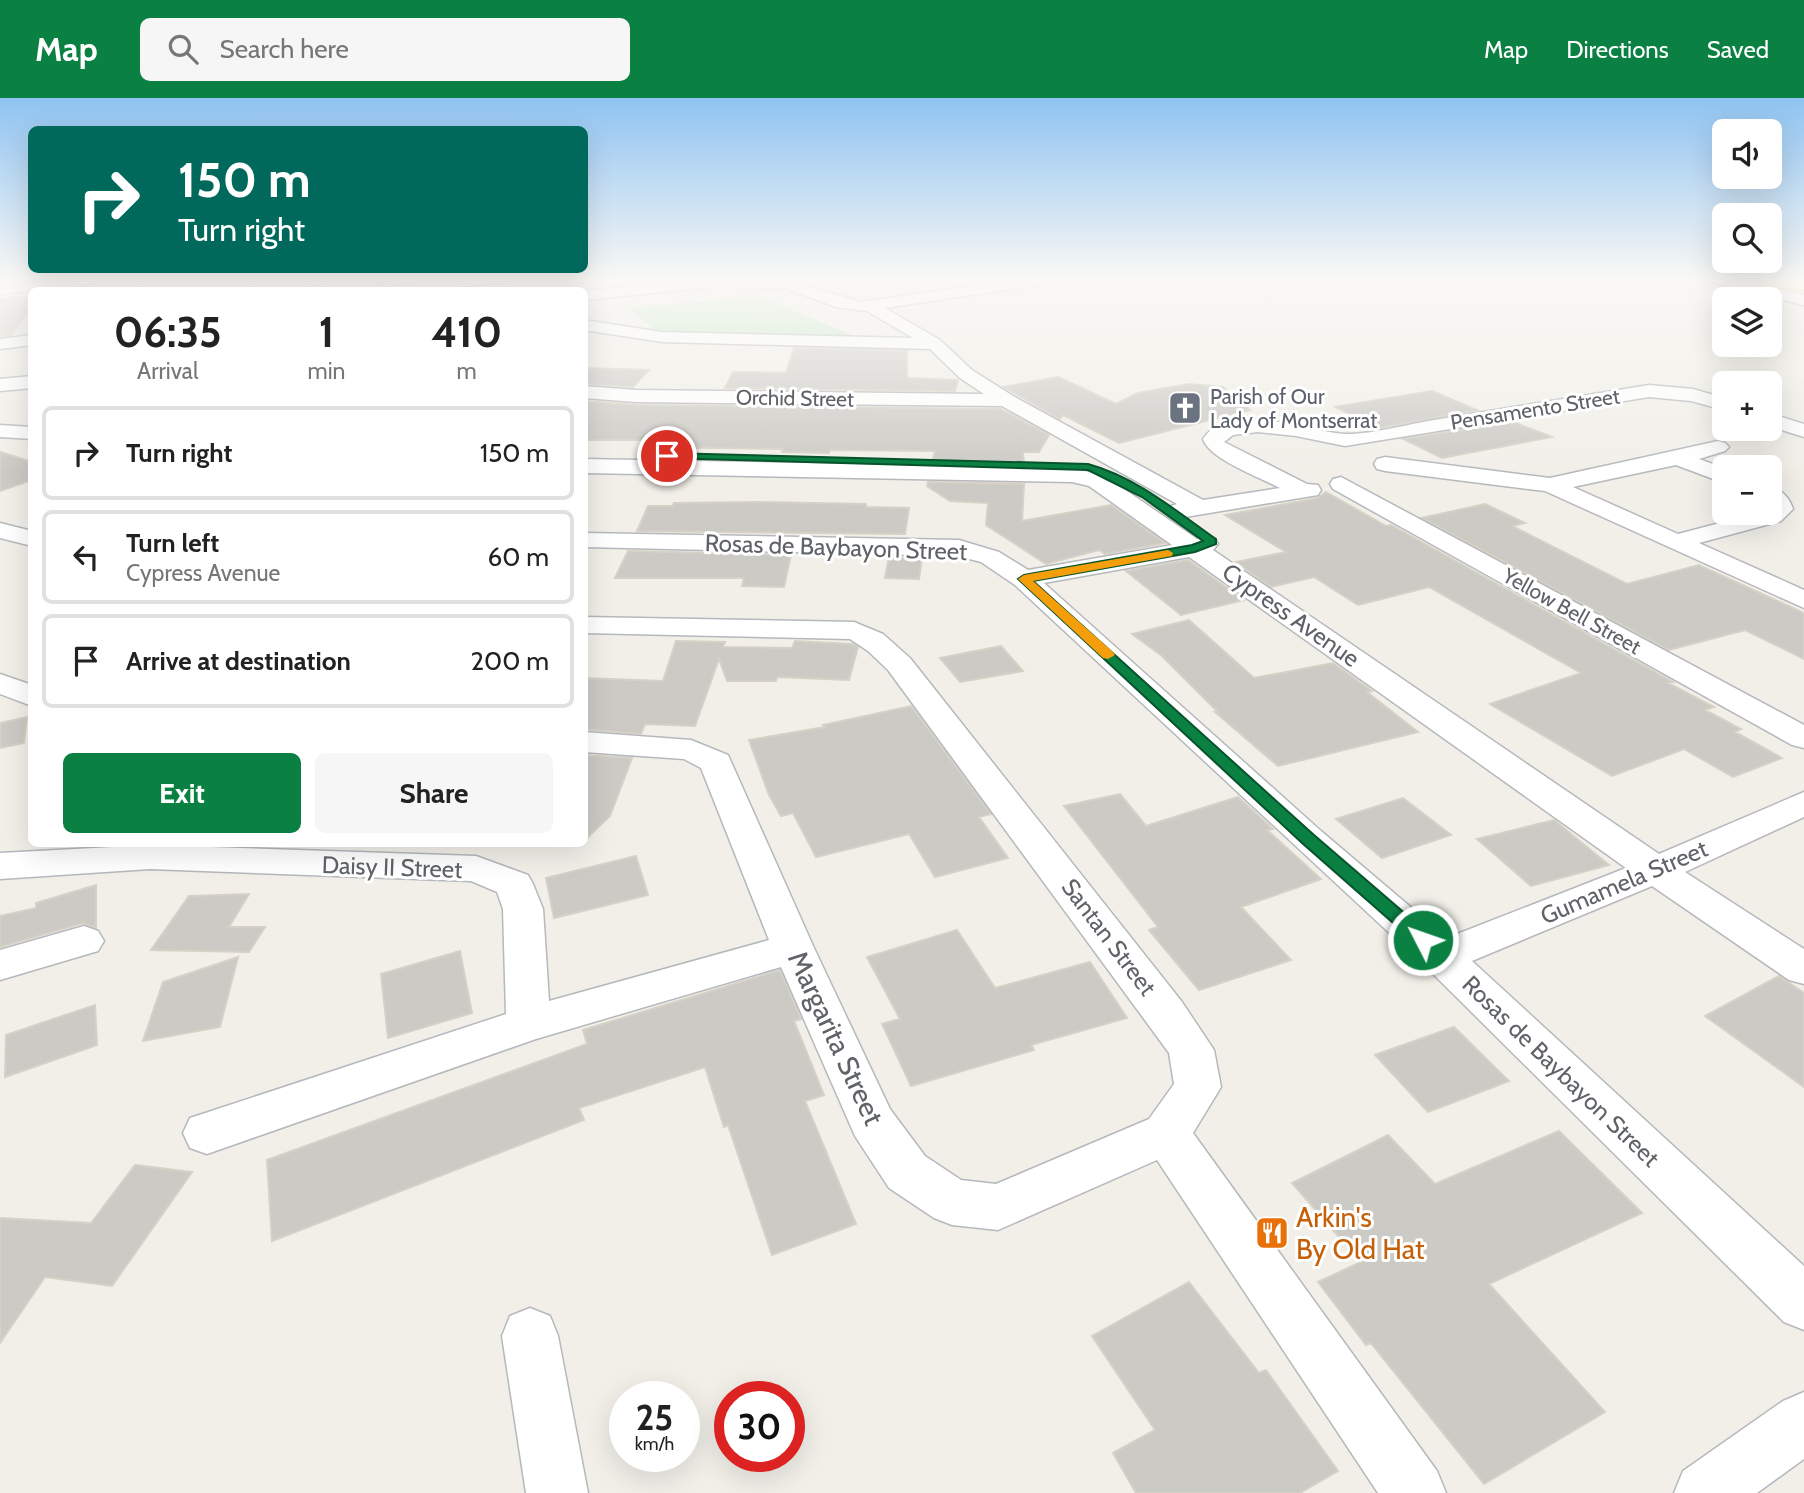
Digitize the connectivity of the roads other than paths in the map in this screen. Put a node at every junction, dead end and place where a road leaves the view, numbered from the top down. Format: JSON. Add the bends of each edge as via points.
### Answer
{"nodes":[{"id":1,"x":897,"y":343,"type":"edge"},
{"id":2,"x":934,"y":344,"type":"joint"},
{"id":3,"x":28,"y":376,"type":"edge"},
{"id":4,"x":0,"y":380,"type":"edge"},
{"id":5,"x":28,"y":382,"type":"edge"},
{"id":6,"x":0,"y":385,"type":"edge"},
{"id":7,"x":588,"y":392,"type":"edge"},
{"id":8,"x":1006,"y":400,"type":"junction"},
{"id":9,"x":1712,"y":401,"type":"edge"},
{"id":10,"x":1782,"y":423,"type":"edge"},
{"id":11,"x":0,"y":430,"type":"edge"},
{"id":12,"x":1804,"y":431,"type":"edge"},
{"id":13,"x":28,"y":433,"type":"edge"},
{"id":14,"x":1345,"y":440,"type":"junction"},
{"id":15,"x":1091,"y":446,"type":"junction"},
{"id":16,"x":1718,"y":447,"type":"dead end"},
{"id":17,"x":588,"y":455,"type":"edge"},
{"id":18,"x":1678,"y":458,"type":"junction"},
{"id":19,"x":1385,"y":464,"type":"junction"},
{"id":20,"x":830,"y":465,"type":"junction"},
{"id":21,"x":588,"y":466,"type":"edge"},
{"id":22,"x":1712,"y":471,"type":"edge"},
{"id":23,"x":1100,"y":476,"type":"junction"},
{"id":24,"x":1341,"y":484,"type":"junction"},
{"id":25,"x":1550,"y":485,"type":"junction"},
{"id":26,"x":1304,"y":491,"type":"junction"},
{"id":27,"x":1200,"y":508,"type":"junction"},
{"id":28,"x":1161,"y":515,"type":"junction"},
{"id":29,"x":1739,"y":525,"type":"edge"},
{"id":30,"x":0,"y":530,"type":"edge"},
{"id":31,"x":28,"y":538,"type":"edge"},
{"id":32,"x":588,"y":540,"type":"edge"},
{"id":33,"x":1676,"y":542,"type":"junction"},
{"id":34,"x":1203,"y":545,"type":"junction"},
{"id":35,"x":1024,"y":579,"type":"junction"},
{"id":36,"x":1804,"y":600,"type":"edge"},
{"id":37,"x":588,"y":625,"type":"edge"},
{"id":38,"x":0,"y":683,"type":"edge"},
{"id":39,"x":28,"y":695,"type":"edge"},
{"id":40,"x":1804,"y":738,"type":"edge"},
{"id":41,"x":588,"y":742,"type":"edge"},
{"id":42,"x":1804,"y":803,"type":"edge"},
{"id":43,"x":1668,"y":865,"type":"junction"},
{"id":44,"x":0,"y":866,"type":"edge"},
{"id":45,"x":84,"y":941,"type":"dead end"},
{"id":46,"x":1804,"y":941,"type":"edge"},
{"id":47,"x":793,"y":948,"type":"junction"},
{"id":48,"x":1442,"y":957,"type":"junction"},
{"id":49,"x":0,"y":965,"type":"edge"},
{"id":50,"x":1804,"y":970,"type":"edge"},
{"id":51,"x":528,"y":1024,"type":"junction"},
{"id":52,"x":206,"y":1133,"type":"dead end"},
{"id":53,"x":1166,"y":1133,"type":"junction"},
{"id":54,"x":1804,"y":1303,"type":"edge"},
{"id":55,"x":530,"y":1336,"type":"dead end"},
{"id":56,"x":1804,"y":1422,"type":"edge"},
{"id":57,"x":556,"y":1493,"type":"edge"},
{"id":58,"x":1415,"y":1493,"type":"edge"},
{"id":59,"x":1705,"y":1493,"type":"edge"}],
"edges":[{"from":1,"to":2,"type":"street"},
{"from":2,"to":8,"type":"street","via":[[965,374]]},
{"from":3,"to":4,"type":"street"},
{"from":5,"to":6,"type":"street"},
{"from":7,"to":8,"type":"street","name":"Orchid Street"},
{"from":8,"to":15,"type":"street"},
{"from":9,"to":14,"type":"street","name":"Pensamento Street","via":[[1649,391]]},
{"from":10,"to":12,"type":"street"},
{"from":11,"to":13,"type":"street"},
{"from":14,"to":19,"type":"street","name":"Pensamento Street"},
{"from":14,"to":26,"type":"street","name":"Pensamento Street","via":[[1252,426],[1230,429],[1213,439],[1226,453]]},
{"from":15,"to":23,"type":"street"},
{"from":15,"to":27,"type":"street"},
{"from":16,"to":18,"type":"street"},
{"from":17,"to":20,"type":"street","name":"Cypress Avenue"},
{"from":18,"to":22,"type":"street"},
{"from":18,"to":25,"type":"street"},
{"from":19,"to":24,"type":"street","via":[[1378,475]]},
{"from":19,"to":25,"type":"street"},
{"from":20,"to":21,"type":"street","name":"Cypress Avenue"},
{"from":20,"to":23,"type":"street","name":"Cypress Avenue"},
{"from":23,"to":28,"type":"street","name":"Cypress Avenue"},
{"from":24,"to":26,"type":"street"},
{"from":24,"to":40,"type":"street","name":"Yellow Bell Street"},
{"from":25,"to":33,"type":"street"},
{"from":26,"to":27,"type":"street"},
{"from":27,"to":28,"type":"street"},
{"from":28,"to":34,"type":"street","name":"Cypress Avenue"},
{"from":29,"to":33,"type":"street"},
{"from":30,"to":31,"type":"street"},
{"from":32,"to":35,"type":"street","name":"Rosas de Baybayon Street","via":[[959,548],[990,557]]},
{"from":33,"to":36,"type":"street"},
{"from":34,"to":35,"type":"street"},
{"from":34,"to":43,"type":"street","name":"Cypress Avenue"},
{"from":35,"to":48,"type":"street","name":"Rosas de Baybayon Street"},
{"from":37,"to":53,"type":"street","name":"Santan Street","via":[[854,631],[877,642],[899,664],[1191,1050],[1198,1087]]},
{"from":38,"to":39,"type":"street"},
{"from":41,"to":47,"type":"street","name":"Margarita Street","via":[[691,750],[716,762]]},
{"from":42,"to":43,"type":"street","name":"Gumamela Street"},
{"from":43,"to":46,"type":"street","name":"Cypress Avenue"},
{"from":43,"to":48,"type":"street","name":"Gumamela Street"},
{"from":43,"to":50,"type":"street","name":"Cypress Avenue"},
{"from":44,"to":51,"type":"street","name":"Daisy II Street","via":[[150,857],[476,869],[514,884],[523,909]]},
{"from":45,"to":49,"type":"street"},
{"from":47,"to":51,"type":"street"},
{"from":47,"to":53,"type":"street","name":"Margarita Street","via":[[872,1122],[907,1172],[952,1202],[998,1207]]},
{"from":48,"to":54,"type":"street","name":"Rosas de Baybayon Street"},
{"from":51,"to":52,"type":"street"},
{"from":53,"to":58,"type":"street"},
{"from":55,"to":57,"type":"street"},
{"from":56,"to":59,"type":"street"}]}
